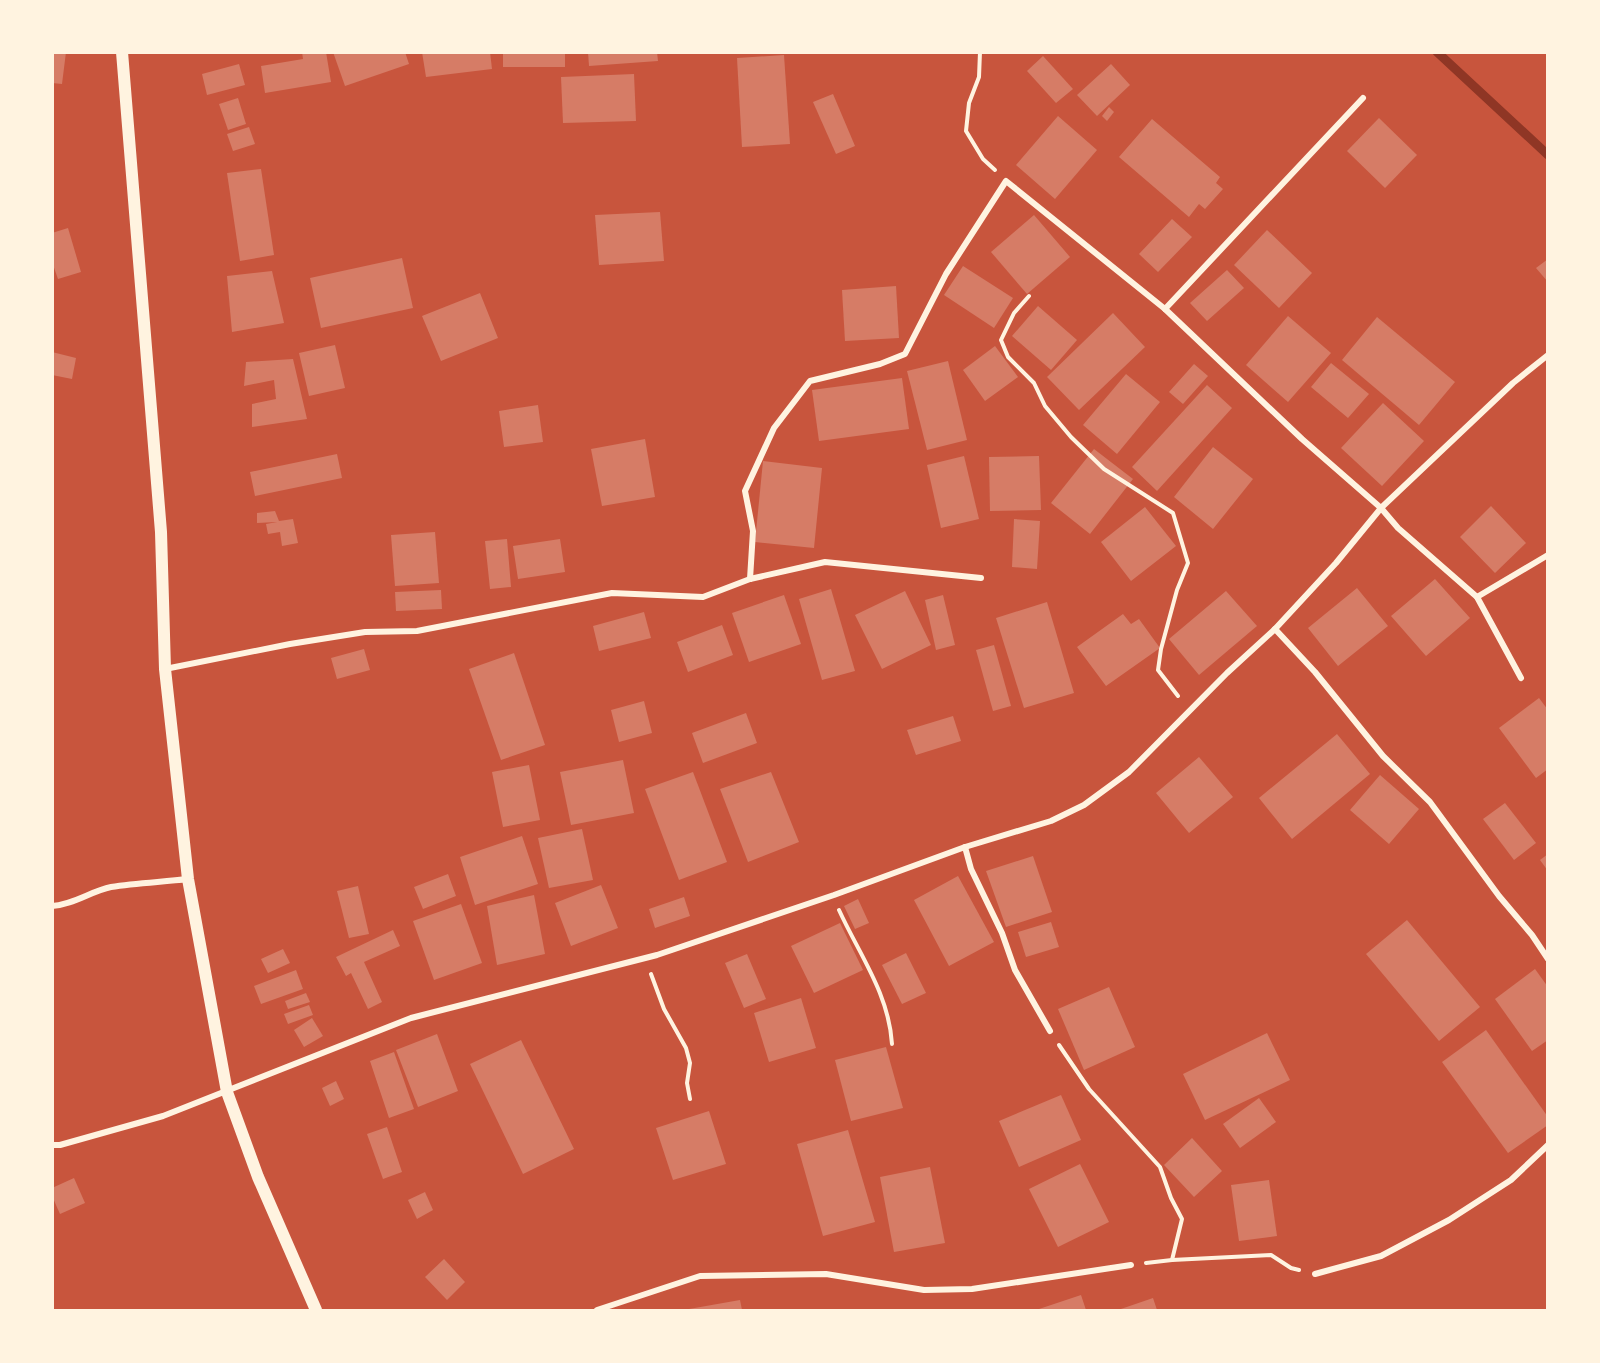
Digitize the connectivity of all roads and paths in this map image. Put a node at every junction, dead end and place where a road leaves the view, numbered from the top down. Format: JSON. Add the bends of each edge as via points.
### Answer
{"nodes":[{"id":1,"x":122,"y":52,"type":"edge"},
{"id":2,"x":980,"y":52,"type":"edge"},
{"id":3,"x":1363,"y":98,"type":"dead end"},
{"id":4,"x":1006,"y":180,"type":"junction"},
{"id":5,"x":1029,"y":296,"type":"dead end"},
{"id":6,"x":1165,"y":309,"type":"junction"},
{"id":7,"x":1548,"y":355,"type":"edge"},
{"id":8,"x":1381,"y":508,"type":"junction"},
{"id":9,"x":1548,"y":555,"type":"edge"},
{"id":10,"x":981,"y":578,"type":"dead end"},
{"id":11,"x":750,"y":579,"type":"junction"},
{"id":12,"x":1477,"y":597,"type":"junction"},
{"id":13,"x":1275,"y":628,"type":"junction"},
{"id":14,"x":165,"y":669,"type":"junction"},
{"id":15,"x":1521,"y":678,"type":"dead end"},
{"id":16,"x":1189,"y":711,"type":"junction"},
{"id":17,"x":965,"y":847,"type":"junction"},
{"id":18,"x":188,"y":879,"type":"junction"},
{"id":19,"x":834,"y":895,"type":"junction"},
{"id":20,"x":52,"y":906,"type":"edge"},
{"id":21,"x":1548,"y":959,"type":"edge"},
{"id":22,"x":639,"y":960,"type":"junction"},
{"id":23,"x":1050,"y":1031,"type":"joint"},
{"id":24,"x":892,"y":1044,"type":"dead end"},
{"id":25,"x":227,"y":1092,"type":"junction"},
{"id":26,"x":690,"y":1099,"type":"dead end"},
{"id":27,"x":52,"y":1145,"type":"edge"},
{"id":28,"x":1548,"y":1145,"type":"edge"},
{"id":29,"x":1172,"y":1260,"type":"junction"},
{"id":30,"x":1131,"y":1266,"type":"joint"},
{"id":31,"x":1315,"y":1274,"type":"joint"},
{"id":32,"x":316,"y":1311,"type":"edge"},
{"id":33,"x":597,"y":1311,"type":"edge"}],
"edges":[{"from":1,"to":14,"type":"main road","via":[[161,532]]},
{"from":2,"to":4,"type":"path","via":[[966,131],[982,159]]},
{"from":3,"to":6,"type":"street"},
{"from":4,"to":6,"type":"street"},
{"from":4,"to":11,"type":"street","via":[[946,273],[905,354],[810,381],[774,428],[745,491],[753,531]]},
{"from":5,"to":16,"type":"path","via":[[1014,313],[1001,340],[1008,357],[1034,382],[1045,406],[1087,453],[1104,469],[1173,513],[1188,563],[1177,590],[1158,670]]},
{"from":6,"to":8,"type":"street"},
{"from":7,"to":8,"type":"street"},
{"from":8,"to":12,"type":"street","via":[[1398,528]]},
{"from":8,"to":13,"type":"street"},
{"from":9,"to":12,"type":"street"},
{"from":10,"to":11,"type":"street","via":[[825,562]]},
{"from":11,"to":14,"type":"street","via":[[703,597],[612,593],[417,631],[365,632]]},
{"from":12,"to":15,"type":"street"},
{"from":13,"to":16,"type":"street"},
{"from":13,"to":21,"type":"street","via":[[1383,756],[1430,802]]},
{"from":14,"to":18,"type":"main road"},
{"from":16,"to":17,"type":"street","via":[[1129,772],[1084,805],[1052,821]]},
{"from":17,"to":19,"type":"street"},
{"from":17,"to":23,"type":"street","via":[[1015,970]]},
{"from":18,"to":20,"type":"street","via":[[110,887],[63,906]]},
{"from":18,"to":25,"type":"main road"},
{"from":19,"to":22,"type":"street"},
{"from":19,"to":24,"type":"path","via":[[868,964],[886,1011]]},
{"from":22,"to":25,"type":"street","via":[[411,1018]]},
{"from":22,"to":26,"type":"path","via":[[649,971],[686,1048]]},
{"from":23,"to":29,"type":"path","via":[[1089,1089],[1160,1167],[1182,1219]]},
{"from":25,"to":27,"type":"street","via":[[163,1116]]},
{"from":25,"to":32,"type":"main road","via":[[258,1177]]},
{"from":28,"to":31,"type":"street","via":[[1511,1180],[1449,1220],[1381,1256]]},
{"from":29,"to":30,"type":"path"},
{"from":29,"to":31,"type":"path","via":[[1271,1255],[1291,1268]]},
{"from":30,"to":33,"type":"street","via":[[972,1289],[924,1290],[826,1274],[700,1276]]}]}
